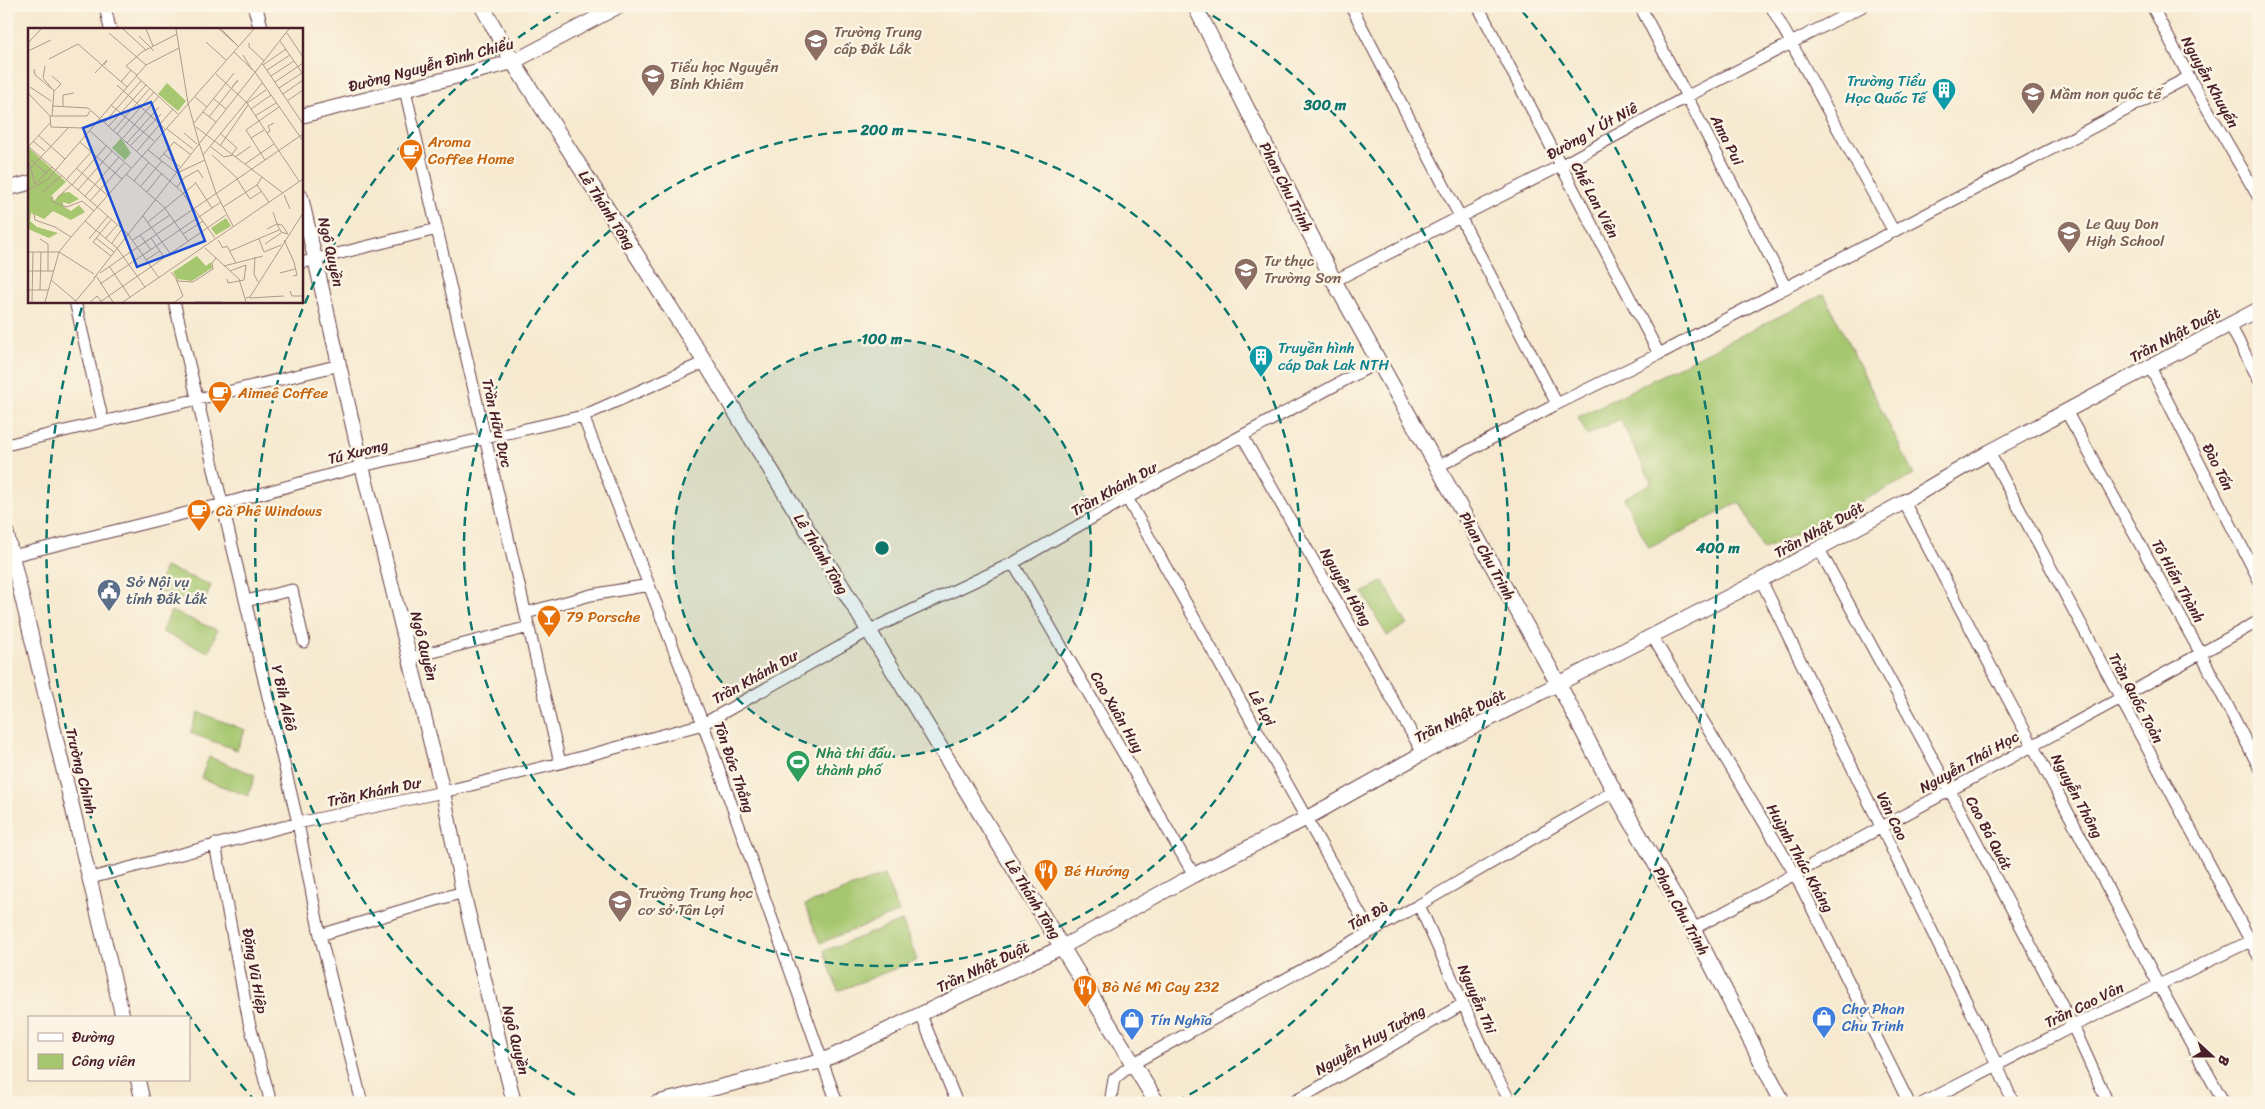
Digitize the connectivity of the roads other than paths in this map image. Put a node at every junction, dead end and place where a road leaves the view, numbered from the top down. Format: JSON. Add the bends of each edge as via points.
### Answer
{"nodes":[{"id":1,"x":105,"y":6,"type":"edge"},
{"id":2,"x":255,"y":6,"type":"edge"},
{"id":3,"x":482,"y":6,"type":"edge"},
{"id":4,"x":618,"y":6,"type":"edge"},
{"id":5,"x":1195,"y":6,"type":"edge"},
{"id":6,"x":1351,"y":6,"type":"edge"},
{"id":7,"x":1478,"y":6,"type":"edge"},
{"id":8,"x":1640,"y":6,"type":"edge"},
{"id":9,"x":1771,"y":6,"type":"edge"},
{"id":10,"x":1863,"y":6,"type":"edge"},
{"id":11,"x":2152,"y":6,"type":"edge"},
{"id":12,"x":110,"y":28,"type":"edge"},
{"id":13,"x":261,"y":28,"type":"edge"},
{"id":14,"x":1792,"y":44,"type":"junction"},
{"id":15,"x":513,"y":62,"type":"junction"},
{"id":16,"x":2189,"y":77,"type":"junction"},
{"id":17,"x":405,"y":90,"type":"junction"},
{"id":18,"x":1688,"y":96,"type":"junction"},
{"id":19,"x":302,"y":116,"type":"edge"},
{"id":20,"x":1560,"y":166,"type":"junction"},
{"id":21,"x":28,"y":183,"type":"edge"},
{"id":22,"x":6,"y":189,"type":"edge"},
{"id":23,"x":2259,"y":198,"type":"edge"},
{"id":24,"x":302,"y":201,"type":"edge"},
{"id":25,"x":1459,"y":218,"type":"junction"},
{"id":26,"x":437,"y":229,"type":"junction"},
{"id":27,"x":1894,"y":230,"type":"junction"},
{"id":28,"x":316,"y":260,"type":"junction"},
{"id":29,"x":302,"y":263,"type":"edge"},
{"id":30,"x":1334,"y":280,"type":"junction"},
{"id":31,"x":1786,"y":288,"type":"junction"},
{"id":32,"x":75,"y":302,"type":"edge"},
{"id":33,"x":174,"y":302,"type":"edge"},
{"id":34,"x":2259,"y":309,"type":"edge"},
{"id":35,"x":2230,"y":324,"type":"junction"},
{"id":36,"x":1659,"y":354,"type":"junction"},
{"id":37,"x":1380,"y":361,"type":"junction"},
{"id":38,"x":705,"y":362,"type":"junction"},
{"id":39,"x":340,"y":365,"type":"junction"},
{"id":40,"x":2150,"y":367,"type":"junction"},
{"id":41,"x":2259,"y":380,"type":"edge"},
{"id":42,"x":197,"y":399,"type":"junction"},
{"id":43,"x":1557,"y":404,"type":"junction"},
{"id":44,"x":2066,"y":411,"type":"junction"},
{"id":45,"x":583,"y":416,"type":"junction"},
{"id":46,"x":103,"y":422,"type":"junction"},
{"id":47,"x":1243,"y":437,"type":"junction"},
{"id":48,"x":486,"y":438,"type":"junction"},
{"id":49,"x":6,"y":445,"type":"edge"},
{"id":50,"x":1990,"y":452,"type":"junction"},
{"id":51,"x":362,"y":466,"type":"junction"},
{"id":52,"x":1437,"y":467,"type":"junction"},
{"id":53,"x":1128,"y":498,"type":"junction"},
{"id":54,"x":1904,"y":502,"type":"junction"},
{"id":55,"x":223,"y":504,"type":"junction"},
{"id":56,"x":6,"y":532,"type":"edge"},
{"id":57,"x":1819,"y":549,"type":"junction"},
{"id":58,"x":12,"y":556,"type":"junction"},
{"id":59,"x":1013,"y":563,"type":"junction"},
{"id":60,"x":1761,"y":580,"type":"junction"},
{"id":61,"x":2259,"y":580,"type":"edge"},
{"id":62,"x":649,"y":585,"type":"junction"},
{"id":63,"x":246,"y":601,"type":"junction"},
{"id":64,"x":526,"y":613,"type":"junction"},
{"id":65,"x":2259,"y":621,"type":"edge"},
{"id":66,"x":529,"y":628,"type":"junction"},
{"id":67,"x":868,"y":631,"type":"junction"},
{"id":68,"x":1652,"y":636,"type":"junction"},
{"id":69,"x":304,"y":642,"type":"dead end"},
{"id":70,"x":2200,"y":652,"type":"junction"},
{"id":71,"x":410,"y":658,"type":"junction"},
{"id":72,"x":1559,"y":685,"type":"junction"},
{"id":73,"x":2120,"y":699,"type":"junction"},
{"id":74,"x":703,"y":724,"type":"junction"},
{"id":75,"x":2033,"y":744,"type":"junction"},
{"id":76,"x":1423,"y":753,"type":"junction"},
{"id":77,"x":560,"y":763,"type":"junction"},
{"id":78,"x":2259,"y":767,"type":"edge"},
{"id":79,"x":1949,"y":789,"type":"junction"},
{"id":80,"x":1614,"y":790,"type":"junction"},
{"id":81,"x":443,"y":792,"type":"junction"},
{"id":82,"x":1307,"y":818,"type":"junction"},
{"id":83,"x":298,"y":823,"type":"junction"},
{"id":84,"x":1881,"y":828,"type":"junction"},
{"id":85,"x":215,"y":844,"type":"junction"},
{"id":86,"x":1795,"y":874,"type":"junction"},
{"id":87,"x":1194,"y":875,"type":"junction"},
{"id":88,"x":91,"y":878,"type":"junction"},
{"id":89,"x":462,"y":892,"type":"junction"},
{"id":90,"x":1419,"y":905,"type":"junction"},
{"id":91,"x":1693,"y":929,"type":"junction"},
{"id":92,"x":1370,"y":932,"type":"junction"},
{"id":93,"x":320,"y":935,"type":"junction"},
{"id":94,"x":2255,"y":939,"type":"edge"},
{"id":95,"x":1062,"y":948,"type":"junction"},
{"id":96,"x":2259,"y":957,"type":"edge"},
{"id":97,"x":2159,"y":985,"type":"junction"},
{"id":98,"x":1463,"y":1004,"type":"junction"},
{"id":99,"x":920,"y":1014,"type":"junction"},
{"id":100,"x":124,"y":1016,"type":"edge"},
{"id":101,"x":2073,"y":1026,"type":"junction"},
{"id":102,"x":822,"y":1061,"type":"junction"},
{"id":103,"x":1134,"y":1063,"type":"junction"},
{"id":104,"x":1997,"y":1065,"type":"junction"},
{"id":105,"x":139,"y":1082,"type":"edge"},
{"id":106,"x":144,"y":1103,"type":"edge"},
{"id":107,"x":271,"y":1103,"type":"edge"},
{"id":108,"x":362,"y":1103,"type":"edge"},
{"id":109,"x":514,"y":1103,"type":"edge"},
{"id":110,"x":656,"y":1103,"type":"edge"},
{"id":111,"x":837,"y":1103,"type":"edge"},
{"id":112,"x":957,"y":1103,"type":"edge"},
{"id":113,"x":1110,"y":1103,"type":"edge"},
{"id":114,"x":1157,"y":1103,"type":"edge"},
{"id":115,"x":1292,"y":1103,"type":"edge"},
{"id":116,"x":1511,"y":1103,"type":"edge"},
{"id":117,"x":1783,"y":1103,"type":"edge"},
{"id":118,"x":1909,"y":1103,"type":"edge"},
{"id":119,"x":1923,"y":1103,"type":"edge"},
{"id":120,"x":2013,"y":1103,"type":"edge"},
{"id":121,"x":2108,"y":1103,"type":"edge"},
{"id":122,"x":2224,"y":1103,"type":"edge"}],
"edges":[{"from":1,"to":12,"type":"street"},
{"from":2,"to":13,"type":"street"},
{"from":3,"to":15,"type":"main road","name":"Lê Thánh Tông"},
{"from":4,"to":15,"type":"street","name":"Đường Nguyễn Đình Chiểu"},
{"from":5,"to":30,"type":"main road","name":"Phan Chu Trinh"},
{"from":6,"to":25,"type":"street"},
{"from":7,"to":20,"type":"street","name":"Chế Lan Viên"},
{"from":8,"to":18,"type":"street","name":"Ama Pui"},
{"from":9,"to":14,"type":"street"},
{"from":10,"to":14,"type":"street","name":"Đường Y Út Niê"},
{"from":11,"to":16,"type":"street","name":"Nguyễn Khuyến"},
{"from":14,"to":18,"type":"street","name":"Đường Y Út Niê"},
{"from":14,"to":27,"type":"street"},
{"from":15,"to":17,"type":"street","name":"Đường Nguyễn Đình Chiểu"},
{"from":15,"to":38,"type":"main road","name":"Lê Thánh Tông"},
{"from":16,"to":23,"type":"street","name":"Nguyễn Khuyến"},
{"from":16,"to":27,"type":"street"},
{"from":17,"to":19,"type":"street","name":"Đường Nguyễn Đình Chiểu"},
{"from":17,"to":26,"type":"street","name":"Trần Hữu Dực"},
{"from":18,"to":20,"type":"street","name":"Đường Y Út Niê"},
{"from":18,"to":31,"type":"street","name":"Ama Pui"},
{"from":20,"to":25,"type":"street","name":"Đường Y Út Niê"},
{"from":20,"to":36,"type":"street","name":"Chế Lan Viên"},
{"from":21,"to":22,"type":"street"},
{"from":24,"to":28,"type":"street","name":"Ngô Quyền"},
{"from":25,"to":30,"type":"street","name":"Đường Y Út Niê"},
{"from":25,"to":43,"type":"street"},
{"from":26,"to":28,"type":"street"},
{"from":26,"to":48,"type":"street","name":"Trần Hữu Dực"},
{"from":27,"to":31,"type":"street"},
{"from":28,"to":29,"type":"street"},
{"from":28,"to":39,"type":"street","name":"Ngô Quyền"},
{"from":30,"to":37,"type":"main road","name":"Phan Chu Trinh"},
{"from":31,"to":36,"type":"street"},
{"from":32,"to":46,"type":"street"},
{"from":33,"to":42,"type":"street","name":"Y Bih Alêô"},
{"from":34,"to":35,"type":"street","name":"Trần Nhật Duật"},
{"from":35,"to":40,"type":"street","name":"Trần Nhật Duật"},
{"from":35,"to":41,"type":"street"},
{"from":36,"to":43,"type":"street"},
{"from":37,"to":47,"type":"street","name":"Trần Khánh Dư"},
{"from":37,"to":52,"type":"main road","name":"Phan Chu Trinh"},
{"from":38,"to":45,"type":"street","name":"Tú Xương"},
{"from":38,"to":67,"type":"main road","name":"Lê Thánh Tông"},
{"from":39,"to":42,"type":"street"},
{"from":39,"to":51,"type":"street","name":"Ngô Quyền"},
{"from":40,"to":44,"type":"street","name":"Trần Nhật Duật"},
{"from":40,"to":61,"type":"street","name":"Đào Tấn"},
{"from":42,"to":46,"type":"street"},
{"from":42,"to":55,"type":"street","name":"Y Bih Alêô"},
{"from":43,"to":52,"type":"street"},
{"from":44,"to":50,"type":"street","name":"Trần Nhật Duật"},
{"from":44,"to":70,"type":"street","name":"Tô Hiến Thành"},
{"from":45,"to":48,"type":"street","name":"Tú Xương"},
{"from":45,"to":62,"type":"street","name":"Tôn Đức Thắng"},
{"from":46,"to":49,"type":"street"},
{"from":47,"to":53,"type":"street","name":"Trần Khánh Dư"},
{"from":47,"to":76,"type":"street","name":"Nguyên Hồng"},
{"from":48,"to":51,"type":"street","name":"Tú Xương"},
{"from":48,"to":64,"type":"street","name":"Trần Hữu Dực"},
{"from":50,"to":54,"type":"street","name":"Trần Nhật Duật"},
{"from":50,"to":73,"type":"street","name":"Trần Quốc Toản"},
{"from":51,"to":55,"type":"street","name":"Tú Xương"},
{"from":51,"to":71,"type":"street","name":"Ngô Quyền"},
{"from":52,"to":72,"type":"main road","name":"Phan Chu Trinh"},
{"from":53,"to":59,"type":"street","name":"Trần Khánh Dư"},
{"from":53,"to":82,"type":"street","name":"Lê Lợi"},
{"from":54,"to":57,"type":"street","name":"Trần Nhật Duật"},
{"from":54,"to":75,"type":"street","name":"Nguyễn Thông"},
{"from":55,"to":58,"type":"street","name":"Tú Xương"},
{"from":55,"to":63,"type":"street","name":"Y Bih Alêô"},
{"from":56,"to":58,"type":"street","name":"Trường Chinh"},
{"from":57,"to":60,"type":"street","name":"Trần Nhật Duật"},
{"from":57,"to":79,"type":"street","name":"Cao Bá Quát"},
{"from":58,"to":88,"type":"street","name":"Trường Chinh"},
{"from":59,"to":67,"type":"street","name":"Trần Khánh Dư"},
{"from":59,"to":87,"type":"street","name":"Cao Xuân Huy"},
{"from":60,"to":68,"type":"street","name":"Trần Nhật Duật"},
{"from":60,"to":84,"type":"street","name":"Văn Cao"},
{"from":62,"to":64,"type":"street","via":[[591,595]]},
{"from":62,"to":74,"type":"street","name":"Tôn Đức Thắng"},
{"from":63,"to":69,"type":"street","via":[[292,590]]},
{"from":63,"to":83,"type":"street","name":"Y Bih Alêô"},
{"from":64,"to":66,"type":"street","name":"Trần Hữu Dực"},
{"from":65,"to":70,"type":"street","name":"Nguyễn Thái Học"},
{"from":66,"to":71,"type":"street"},
{"from":66,"to":77,"type":"street","name":"Trần Hữu Dực"},
{"from":67,"to":74,"type":"street","name":"Trần Khánh Dư"},
{"from":67,"to":95,"type":"main road","name":"Lê Thánh Tông"},
{"from":68,"to":72,"type":"street","name":"Trần Nhật Duật"},
{"from":68,"to":86,"type":"street","name":"Huỳnh Thúc Kháng"},
{"from":70,"to":73,"type":"street","name":"Nguyễn Thái Học"},
{"from":70,"to":78,"type":"street","name":"Tô Hiến Thành"},
{"from":71,"to":81,"type":"street","name":"Ngô Quyền"},
{"from":72,"to":76,"type":"street","name":"Trần Nhật Duật"},
{"from":72,"to":80,"type":"main road","name":"Phan Chu Trinh"},
{"from":73,"to":75,"type":"street","name":"Nguyễn Thái Học"},
{"from":73,"to":94,"type":"street","name":"Trần Quốc Toản"},
{"from":74,"to":77,"type":"street","name":"Trần Khánh Dư"},
{"from":74,"to":102,"type":"street","name":"Tôn Đức Thắng"},
{"from":75,"to":79,"type":"street","name":"Nguyễn Thái Học"},
{"from":75,"to":97,"type":"street","name":"Nguyễn Thông"},
{"from":76,"to":82,"type":"street","name":"Trần Nhật Duật"},
{"from":77,"to":81,"type":"street","name":"Trần Khánh Dư"},
{"from":79,"to":84,"type":"street","name":"Nguyễn Thái Học"},
{"from":79,"to":101,"type":"street","name":"Cao Bá Quát"},
{"from":80,"to":90,"type":"street","name":"Tản Đà"},
{"from":80,"to":91,"type":"main road","name":"Phan Chu Trinh"},
{"from":81,"to":83,"type":"street","name":"Trần Khánh Dư"},
{"from":81,"to":89,"type":"street","name":"Ngô Quyền"},
{"from":82,"to":87,"type":"street","name":"Trần Nhật Duật"},
{"from":82,"to":92,"type":"street","name":"Lê Lợi"},
{"from":83,"to":85,"type":"street","name":"Trần Khánh Dư"},
{"from":83,"to":93,"type":"street","name":"Y Bih Alêô"},
{"from":84,"to":86,"type":"street","name":"Nguyễn Thái Học"},
{"from":84,"to":104,"type":"street","name":"Văn Cao"},
{"from":85,"to":88,"type":"street","name":"Trần Khánh Dư"},
{"from":85,"to":107,"type":"street","name":"Đặng Vũ Hiệp","via":[[249,1022]]},
{"from":86,"to":91,"type":"street","name":"Nguyễn Thái Học"},
{"from":86,"to":118,"type":"street","name":"Huỳnh Thúc Kháng"},
{"from":87,"to":95,"type":"street","name":"Trần Nhật Duật"},
{"from":88,"to":100,"type":"street","name":"Trường Chinh"},
{"from":89,"to":93,"type":"street"},
{"from":89,"to":109,"type":"street","name":"Ngô Quyền"},
{"from":90,"to":92,"type":"street","name":"Tản Đà"},
{"from":90,"to":98,"type":"street","name":"Nguyễn Thi"},
{"from":91,"to":117,"type":"main road","name":"Phan Chu Trinh"},
{"from":92,"to":103,"type":"street","name":"Tản Đà"},
{"from":93,"to":108,"type":"street","name":"Y Bih Alêô"},
{"from":94,"to":96,"type":"street","name":"Trần Quốc Toản"},
{"from":94,"to":97,"type":"street","name":"Trần Cao Vân"},
{"from":95,"to":99,"type":"street","name":"Trần Nhật Duật"},
{"from":95,"to":103,"type":"main road","name":"Lê Thánh Tông"},
{"from":97,"to":101,"type":"street","name":"Trần Cao Vân"},
{"from":97,"to":122,"type":"street","name":"Nguyễn Thông"},
{"from":98,"to":115,"type":"street","name":"Nguyễn Huy Tưởng"},
{"from":98,"to":116,"type":"street","name":"Nguyễn Thi"},
{"from":99,"to":102,"type":"street","name":"Trần Nhật Duật"},
{"from":99,"to":112,"type":"street"},
{"from":101,"to":104,"type":"street","name":"Trần Cao Vân"},
{"from":101,"to":121,"type":"street","name":"Cao Bá Quát"},
{"from":102,"to":110,"type":"street","name":"Trần Nhật Duật"},
{"from":102,"to":111,"type":"street","name":"Tôn Đức Thắng"},
{"from":103,"to":113,"type":"street","name":"Tản Đà","via":[[1114,1079]]},
{"from":103,"to":114,"type":"main road","name":"Lê Thánh Tông"},
{"from":104,"to":119,"type":"street","name":"Trần Cao Vân"},
{"from":104,"to":120,"type":"street","name":"Văn Cao"},
{"from":105,"to":106,"type":"street"}]}
